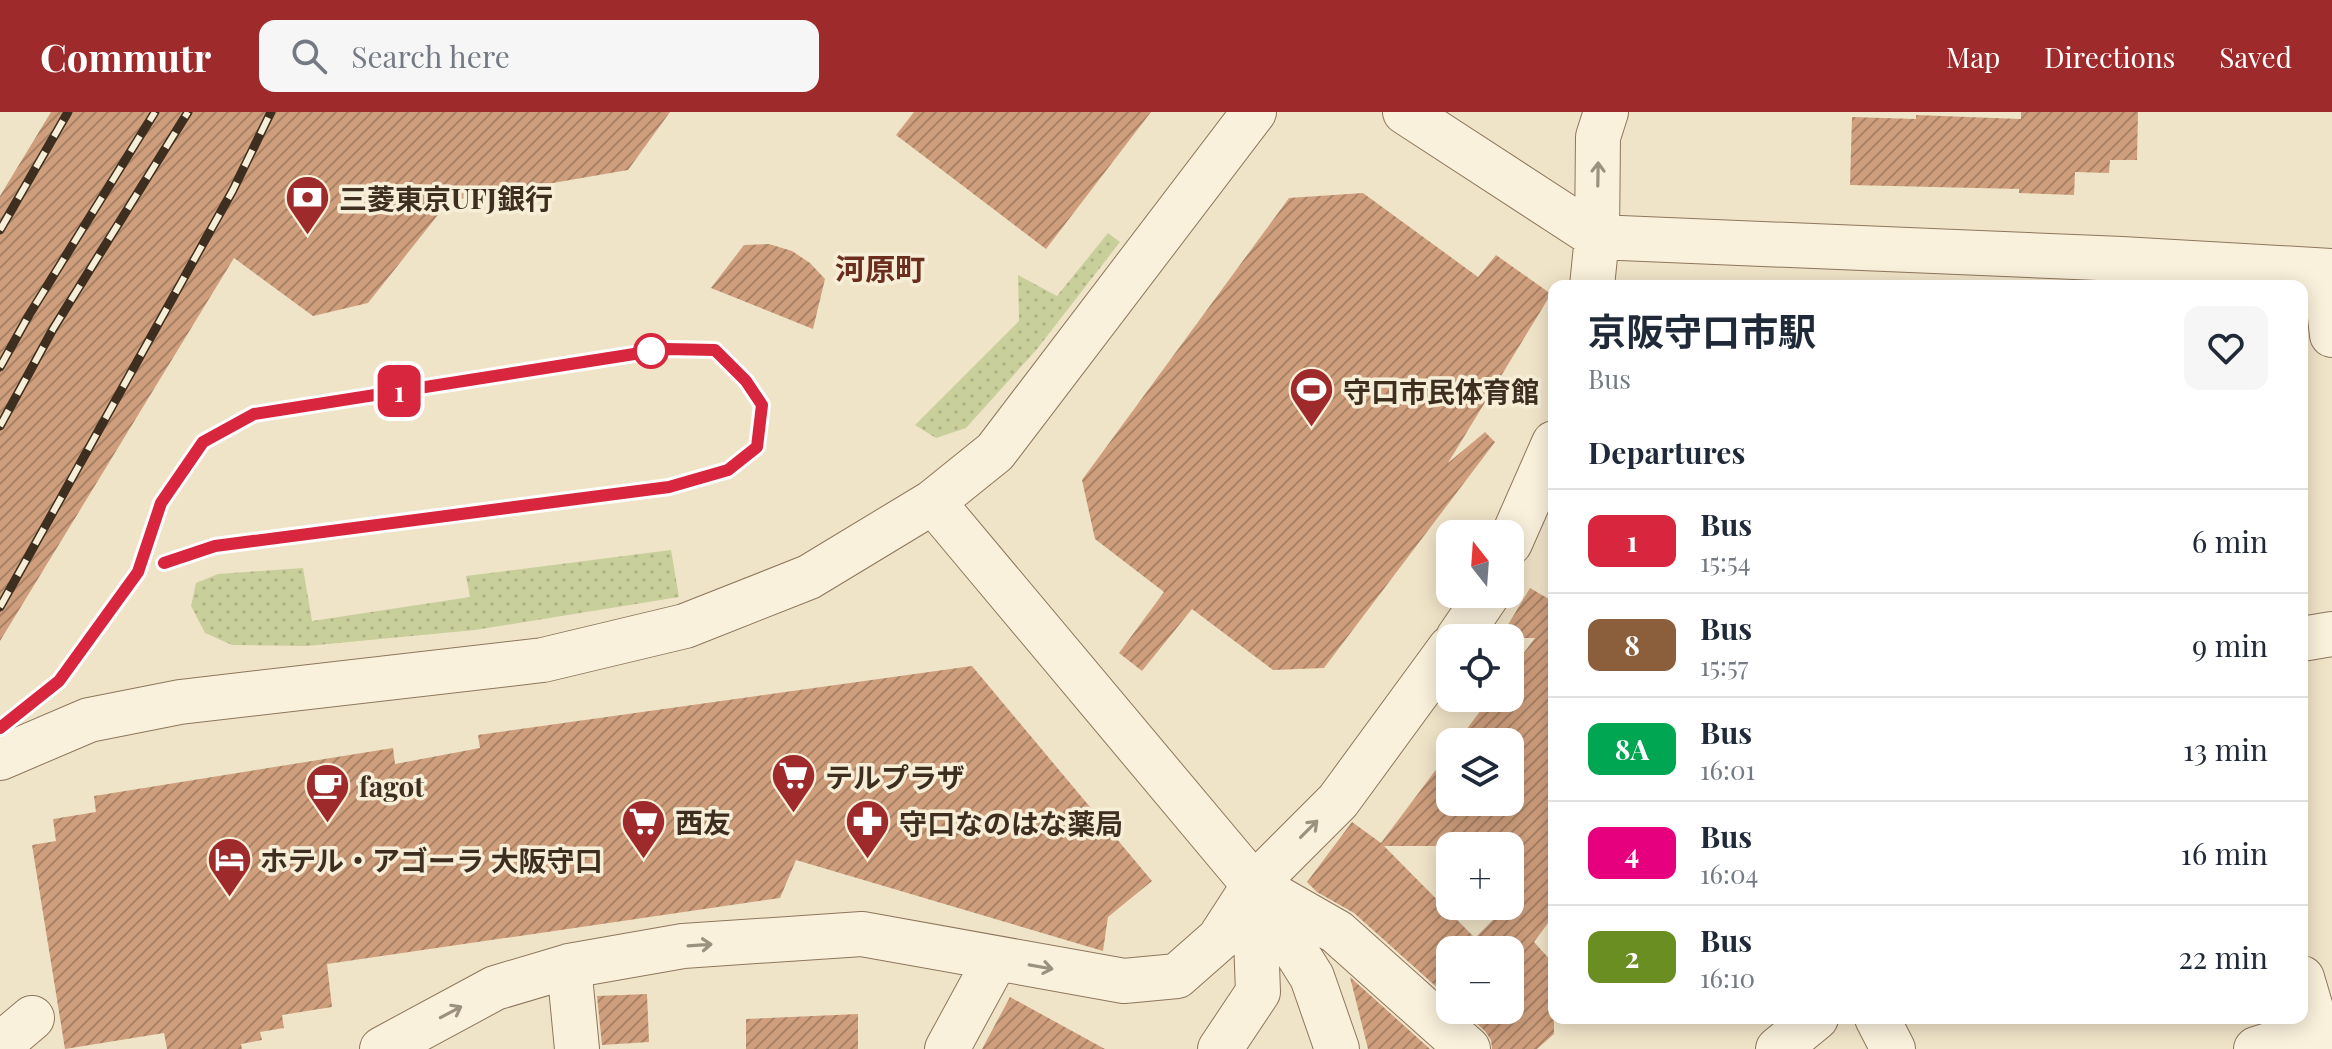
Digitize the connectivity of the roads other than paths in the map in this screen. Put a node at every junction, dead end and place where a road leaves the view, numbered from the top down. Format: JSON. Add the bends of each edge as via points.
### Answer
{"nodes":[{"id":1,"x":1254,"y":112,"type":"edge"},
{"id":2,"x":1405,"y":112,"type":"edge"},
{"id":3,"x":1606,"y":112,"type":"edge"},
{"id":4,"x":1597,"y":237,"type":"junction"},
{"id":5,"x":2329,"y":271,"type":"edge"},
{"id":6,"x":2125,"y":272,"type":"edge"},
{"id":7,"x":1593,"y":280,"type":"edge"},
{"id":8,"x":2332,"y":335,"type":"edge"},
{"id":9,"x":1548,"y":476,"type":"edge"},
{"id":10,"x":1544,"y":498,"type":"edge"},
{"id":11,"x":933,"y":502,"type":"junction"},
{"id":12,"x":1524,"y":524,"type":"edge"},
{"id":13,"x":2332,"y":634,"type":"edge"},
{"id":14,"x":2308,"y":638,"type":"edge"},
{"id":15,"x":1436,"y":667,"type":"edge"},
{"id":16,"x":0,"y":758,"type":"edge"},
{"id":17,"x":1254,"y":885,"type":"junction"},
{"id":18,"x":996,"y":959,"type":"junction"},
{"id":19,"x":569,"y":966,"type":"junction"},
{"id":20,"x":2308,"y":993,"type":"edge"},
{"id":21,"x":1809,"y":1024,"type":"edge"},
{"id":22,"x":1880,"y":1024,"type":"edge"},
{"id":23,"x":2324,"y":1034,"type":"edge"},
{"id":24,"x":382,"y":1049,"type":"edge"},
{"id":25,"x":577,"y":1049,"type":"edge"},
{"id":26,"x":947,"y":1049,"type":"edge"},
{"id":27,"x":1220,"y":1049,"type":"edge"},
{"id":28,"x":1337,"y":1049,"type":"edge"},
{"id":29,"x":1468,"y":1049,"type":"edge"},
{"id":30,"x":1778,"y":1049,"type":"edge"},
{"id":31,"x":1893,"y":1049,"type":"edge"},
{"id":32,"x":2256,"y":1049,"type":"edge"}],
"edges":[{"from":1,"to":11,"type":"street","via":[[995,452]]},
{"from":2,"to":4,"type":"street"},
{"from":4,"to":3,"type":"street","one_way":true,"via":[[1598,137]]},
{"from":4,"to":6,"type":"street"},
{"from":4,"to":7,"type":"street"},
{"from":5,"to":6,"type":"street"},
{"from":5,"to":8,"type":"street"},
{"from":9,"to":10,"type":"street"},
{"from":10,"to":12,"type":"street"},
{"from":11,"to":16,"type":"street","via":[[809,577],[685,626],[543,660],[180,702],[89,720]]},
{"from":11,"to":17,"type":"street"},
{"from":13,"to":14,"type":"street"},
{"from":17,"to":15,"type":"street","one_way":true,"via":[[1338,801]]},
{"from":18,"to":17,"type":"street","one_way":true,"via":[[1124,981],[1177,976],[1219,939]]},
{"from":17,"to":27,"type":"street","via":[[1258,992]]},
{"from":17,"to":28,"type":"street","via":[[1312,977]]},
{"from":17,"to":29,"type":"street","via":[[1337,932]]},
{"from":19,"to":18,"type":"street","one_way":true,"via":[[683,946],[862,934]]},
{"from":18,"to":26,"type":"street"},
{"from":24,"to":19,"type":"street","one_way":true,"via":[[495,988]]},
{"from":19,"to":25,"type":"street"},
{"from":20,"to":23,"type":"street"},
{"from":21,"to":30,"type":"street"},
{"from":22,"to":31,"type":"street"},
{"from":23,"to":32,"type":"street"}]}
